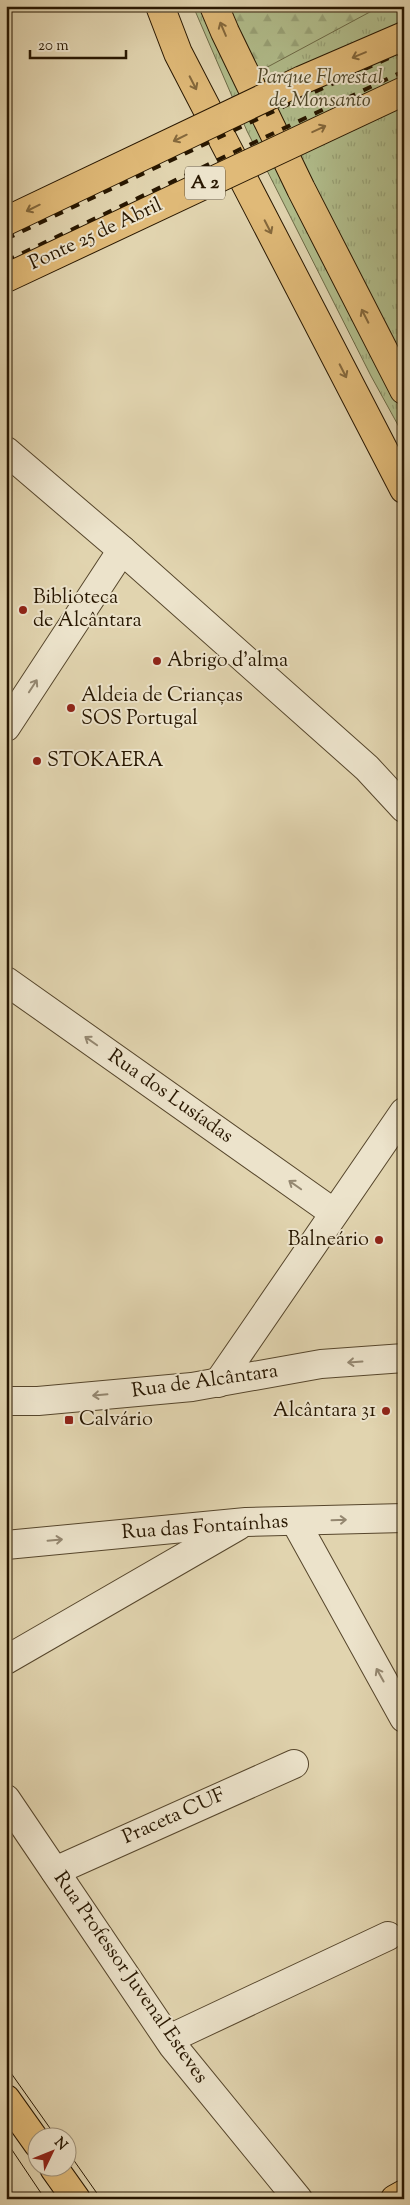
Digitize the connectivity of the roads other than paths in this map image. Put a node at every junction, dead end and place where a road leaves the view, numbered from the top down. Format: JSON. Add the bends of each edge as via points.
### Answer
{"nodes":[{"id":1,"x":160,"y":6,"type":"edge"},
{"id":2,"x":214,"y":6,"type":"edge"},
{"id":3,"x":404,"y":36,"type":"edge"},
{"id":4,"x":404,"y":90,"type":"edge"},
{"id":5,"x":6,"y":221,"type":"edge"},
{"id":6,"x":6,"y":278,"type":"edge"},
{"id":7,"x":404,"y":390,"type":"edge"},
{"id":8,"x":6,"y":452,"type":"edge"},
{"id":9,"x":404,"y":489,"type":"edge"},
{"id":10,"x":122,"y":550,"type":"junction"},
{"id":11,"x":6,"y":727,"type":"edge"},
{"id":12,"x":404,"y":808,"type":"edge"},
{"id":13,"x":6,"y":981,"type":"edge"},
{"id":14,"x":404,"y":1112,"type":"edge"},
{"id":15,"x":334,"y":1213,"type":"junction"},
{"id":16,"x":404,"y":1358,"type":"edge"},
{"id":17,"x":218,"y":1383,"type":"junction"},
{"id":18,"x":6,"y":1401,"type":"edge"},
{"id":19,"x":404,"y":1518,"type":"edge"},
{"id":20,"x":295,"y":1521,"type":"junction"},
{"id":21,"x":246,"y":1522,"type":"junction"},
{"id":22,"x":6,"y":1545,"type":"edge"},
{"id":23,"x":6,"y":1660,"type":"edge"},
{"id":24,"x":404,"y":1718,"type":"edge"},
{"id":25,"x":294,"y":1764,"type":"dead end"},
{"id":26,"x":6,"y":1799,"type":"edge"},
{"id":27,"x":55,"y":1871,"type":"junction"},
{"id":28,"x":388,"y":1936,"type":"dead end"},
{"id":29,"x":169,"y":2039,"type":"junction"},
{"id":30,"x":6,"y":2099,"type":"edge"},
{"id":31,"x":28,"y":2130,"type":"edge"},
{"id":32,"x":61,"y":2178,"type":"edge"},
{"id":33,"x":404,"y":2194,"type":"edge"},
{"id":34,"x":76,"y":2199,"type":"edge"},
{"id":35,"x":298,"y":2199,"type":"edge"},
{"id":36,"x":395,"y":2199,"type":"edge"}],
"edges":[{"from":1,"to":9,"type":"main road","one_way":true,"via":[[178,53]]},
{"from":7,"to":2,"type":"main road","one_way":true,"via":[[301,189]]},
{"from":3,"to":5,"type":"main road","number":"A 2","one_way":true,"bridge":true,"via":[[302,80]]},
{"from":6,"to":4,"type":"main road","name":"Ponte 25 de Abril","number":"A 2","one_way":true,"bridge":true},
{"from":8,"to":10,"type":"street"},
{"from":11,"to":10,"type":"street","one_way":true},
{"from":10,"to":12,"type":"street","via":[[367,768]]},
{"from":15,"to":13,"type":"street","name":"Rua dos Lusíadas","one_way":true},
{"from":14,"to":15,"type":"street"},
{"from":15,"to":17,"type":"street"},
{"from":16,"to":17,"type":"street","name":"Rua de Alcântara","one_way":true,"via":[[321,1364]]},
{"from":17,"to":18,"type":"street","name":"Rua de Alcântara","one_way":true,"via":[[38,1401]]},
{"from":20,"to":19,"type":"street","name":"Rua das Fontaínhas","one_way":true},
{"from":20,"to":21,"type":"street","name":"Rua das Fontaínhas"},
{"from":24,"to":20,"type":"street","one_way":true},
{"from":22,"to":21,"type":"street","name":"Rua das Fontaínhas","one_way":true},
{"from":21,"to":23,"type":"street"},
{"from":25,"to":27,"type":"street","name":"Praceta CUF"},
{"from":26,"to":27,"type":"street","name":"Rua Professor Juvenal Esteves"},
{"from":27,"to":29,"type":"street","name":"Rua Professor Juvenal Esteves"},
{"from":28,"to":29,"type":"street"},
{"from":29,"to":35,"type":"street","name":"Rua Professor Juvenal Esteves"},
{"from":30,"to":31,"type":"main road"},
{"from":32,"to":34,"type":"main road"},
{"from":33,"to":36,"type":"main road"}]}
